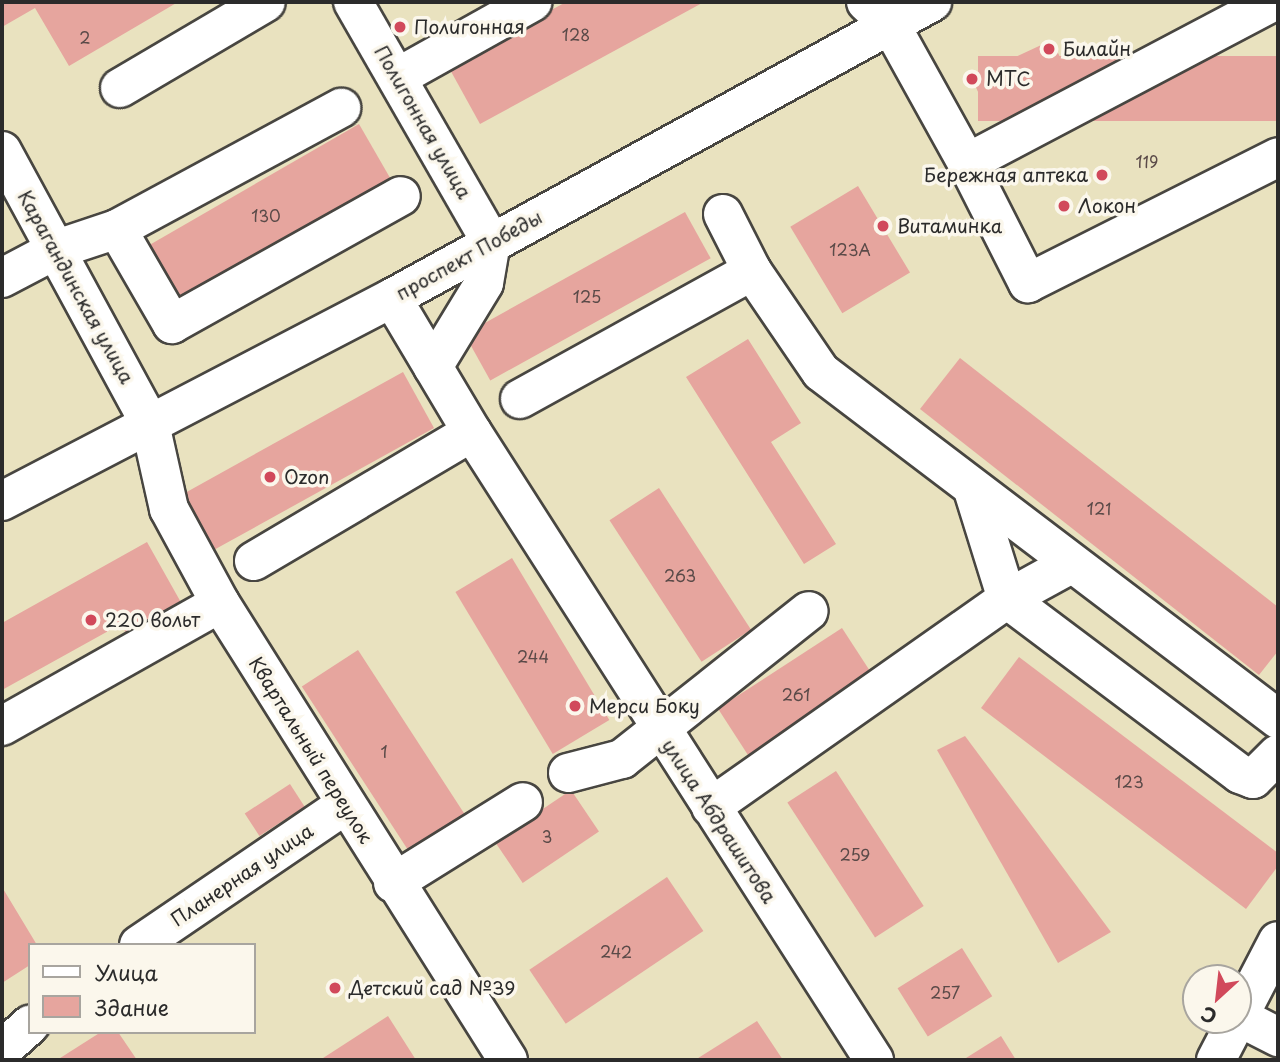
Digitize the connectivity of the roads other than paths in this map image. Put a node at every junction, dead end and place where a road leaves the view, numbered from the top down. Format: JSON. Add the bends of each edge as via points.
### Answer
{"nodes":[{"id":1,"x":266,"y":2,"type":"edge"},
{"id":2,"x":353,"y":2,"type":"edge"},
{"id":3,"x":532,"y":2,"type":"edge"},
{"id":4,"x":932,"y":2,"type":"edge"},
{"id":5,"x":1272,"y":2,"type":"edge"},
{"id":6,"x":878,"y":13,"type":"edge"},
{"id":7,"x":398,"y":77,"type":"junction"},
{"id":8,"x":120,"y":88,"type":"dead end"},
{"id":9,"x":341,"y":108,"type":"dead end"},
{"id":10,"x":2,"y":151,"type":"edge"},
{"id":11,"x":1278,"y":157,"type":"edge"},
{"id":12,"x":967,"y":163,"type":"junction"},
{"id":13,"x":401,"y":196,"type":"dead end"},
{"id":14,"x":723,"y":214,"type":"dead end"},
{"id":15,"x":117,"y":229,"type":"junction"},
{"id":16,"x":491,"y":242,"type":"junction"},
{"id":17,"x":57,"y":249,"type":"junction"},
{"id":18,"x":752,"y":271,"type":"junction"},
{"id":19,"x":2,"y":278,"type":"edge"},
{"id":20,"x":393,"y":298,"type":"junction"},
{"id":21,"x":433,"y":367,"type":"junction"},
{"id":22,"x":520,"y":399,"type":"dead end"},
{"id":23,"x":150,"y":424,"type":"junction"},
{"id":24,"x":471,"y":432,"type":"junction"},
{"id":25,"x":974,"y":493,"type":"junction"},
{"id":26,"x":2,"y":500,"type":"edge"},
{"id":27,"x":254,"y":561,"type":"dead end"},
{"id":28,"x":1069,"y":565,"type":"junction"},
{"id":29,"x":1007,"y":599,"type":"junction"},
{"id":30,"x":220,"y":603,"type":"junction"},
{"id":31,"x":810,"y":611,"type":"dead end"},
{"id":32,"x":1278,"y":719,"type":"edge"},
{"id":33,"x":2,"y":726,"type":"edge"},
{"id":34,"x":657,"y":726,"type":"junction"},
{"id":35,"x":1278,"y":754,"type":"edge"},
{"id":36,"x":568,"y":774,"type":"dead end"},
{"id":37,"x":523,"y":802,"type":"dead end"},
{"id":38,"x":345,"y":805,"type":"junction"},
{"id":39,"x":711,"y":807,"type":"junction"},
{"id":40,"x":393,"y":883,"type":"junction"},
{"id":41,"x":1278,"y":941,"type":"edge"},
{"id":42,"x":142,"y":943,"type":"edge"},
{"id":43,"x":1252,"y":995,"type":"edge"},
{"id":44,"x":1252,"y":1024,"type":"edge"},
{"id":45,"x":28,"y":1027,"type":"edge"},
{"id":46,"x":1231,"y":1034,"type":"edge"},
{"id":47,"x":1278,"y":1037,"type":"edge"},
{"id":48,"x":2,"y":1050,"type":"edge"},
{"id":49,"x":508,"y":1060,"type":"edge"},
{"id":50,"x":874,"y":1060,"type":"edge"},
{"id":51,"x":1216,"y":1060,"type":"edge"}],
"edges":[{"from":1,"to":8,"type":"street"},
{"from":2,"to":7,"type":"street","name":"Полигонная улица"},
{"from":3,"to":7,"type":"street"},
{"from":4,"to":6,"type":"street","name":"проспект Победы"},
{"from":5,"to":12,"type":"street"},
{"from":6,"to":12,"type":"street"},
{"from":6,"to":16,"type":"street","name":"проспект Победы"},
{"from":7,"to":16,"type":"street","name":"Полигонная улица"},
{"from":9,"to":15,"type":"street"},
{"from":10,"to":17,"type":"street","name":"Карагандинская улица"},
{"from":11,"to":12,"type":"street","via":[[1028,283]]},
{"from":13,"to":15,"type":"street","via":[[172,324]]},
{"from":14,"to":18,"type":"street"},
{"from":15,"to":17,"type":"street"},
{"from":16,"to":20,"type":"street","name":"проспект Победы"},
{"from":16,"to":21,"type":"street","via":[[484,283]]},
{"from":17,"to":19,"type":"street"},
{"from":17,"to":23,"type":"street","name":"Карагандинская улица"},
{"from":18,"to":22,"type":"street"},
{"from":18,"to":25,"type":"street","via":[[821,372]]},
{"from":20,"to":21,"type":"street","name":"улица Абдрашитова"},
{"from":20,"to":23,"type":"street","name":"проспект Победы"},
{"from":21,"to":24,"type":"street","name":"улица Абдрашитова"},
{"from":23,"to":26,"type":"street","name":"проспект Победы"},
{"from":23,"to":30,"type":"street","name":"Квартальный переулок","via":[[169,509]]},
{"from":24,"to":27,"type":"street"},
{"from":24,"to":34,"type":"street","name":"улица Абдрашитова"},
{"from":25,"to":28,"type":"street"},
{"from":25,"to":29,"type":"street"},
{"from":28,"to":29,"type":"street"},
{"from":28,"to":32,"type":"street"},
{"from":29,"to":35,"type":"street","via":[[1240,774],[1253,779]]},
{"from":29,"to":39,"type":"street"},
{"from":30,"to":33,"type":"street"},
{"from":30,"to":38,"type":"street","name":"Квартальный переулок"},
{"from":31,"to":34,"type":"street"},
{"from":34,"to":36,"type":"street","via":[[622,760]]},
{"from":34,"to":39,"type":"street","name":"улица Абдрашитова"},
{"from":37,"to":40,"type":"street"},
{"from":38,"to":40,"type":"street","name":"Квартальный переулок"},
{"from":38,"to":42,"type":"street","name":"Планерная улица"},
{"from":39,"to":50,"type":"street","name":"улица Абдрашитова"},
{"from":40,"to":49,"type":"street","name":"Квартальный переулок"},
{"from":41,"to":43,"type":"street"},
{"from":44,"to":47,"type":"street"},
{"from":45,"to":48,"type":"street"},
{"from":46,"to":51,"type":"street"}]}
